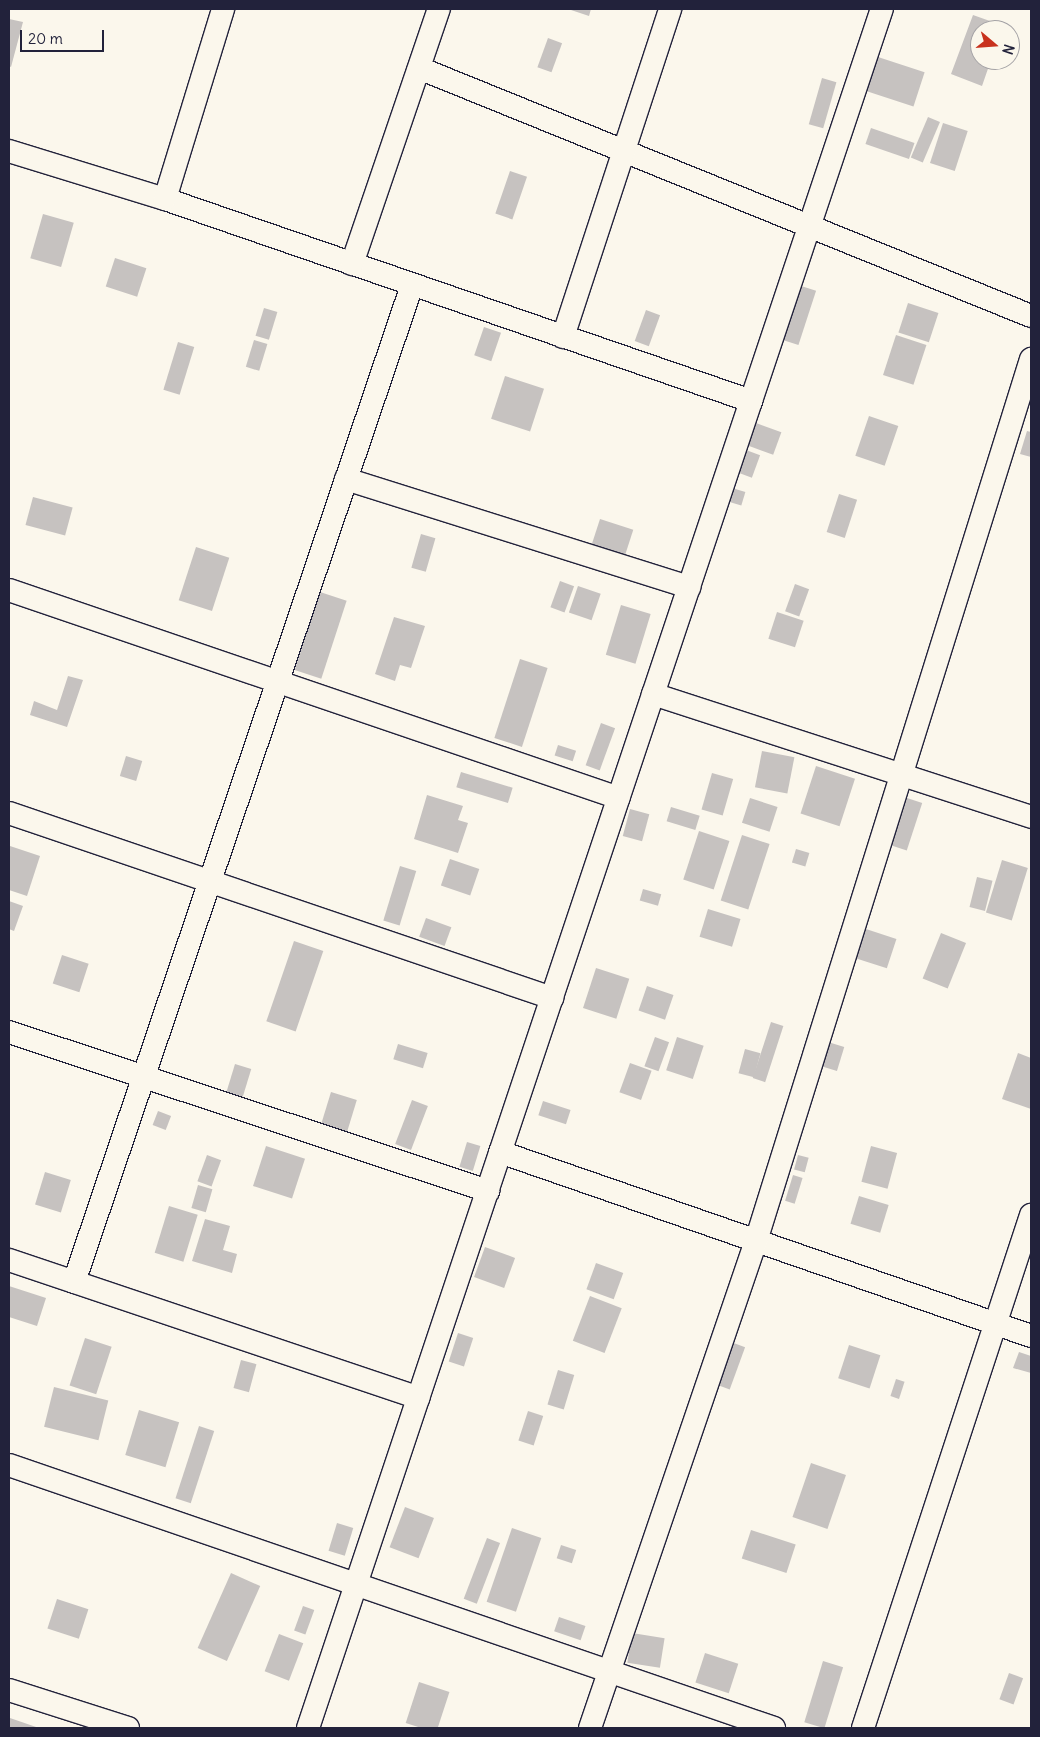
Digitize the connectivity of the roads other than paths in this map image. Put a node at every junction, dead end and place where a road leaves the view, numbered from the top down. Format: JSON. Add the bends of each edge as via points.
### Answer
{"nodes":[{"id":1,"x":224,"y":9,"type":"edge"},
{"id":2,"x":439,"y":9,"type":"edge"},
{"id":3,"x":670,"y":9,"type":"edge"},
{"id":4,"x":882,"y":9,"type":"edge"},
{"id":5,"x":419,"y":68,"type":"junction"},
{"id":6,"x":9,"y":151,"type":"edge"},
{"id":7,"x":624,"y":151,"type":"junction"},
{"id":8,"x":165,"y":199,"type":"junction"},
{"id":9,"x":809,"y":226,"type":"junction"},
{"id":10,"x":352,"y":264,"type":"junction"},
{"id":11,"x":412,"y":284,"type":"junction"},
{"id":12,"x":1031,"y":316,"type":"edge"},
{"id":13,"x":563,"y":336,"type":"junction"},
{"id":14,"x":1031,"y":359,"type":"edge"},
{"id":15,"x":751,"y":401,"type":"junction"},
{"id":16,"x":346,"y":479,"type":"junction"},
{"id":17,"x":689,"y":587,"type":"junction"},
{"id":18,"x":9,"y":590,"type":"edge"},
{"id":19,"x":278,"y":681,"type":"junction"},
{"id":20,"x":653,"y":694,"type":"junction"},
{"id":21,"x":902,"y":775,"type":"junction"},
{"id":22,"x":618,"y":798,"type":"junction"},
{"id":23,"x":9,"y":813,"type":"edge"},
{"id":24,"x":1031,"y":817,"type":"edge"},
{"id":25,"x":210,"y":881,"type":"junction"},
{"id":26,"x":552,"y":998,"type":"junction"},
{"id":27,"x":9,"y":1032,"type":"edge"},
{"id":28,"x":143,"y":1077,"type":"junction"},
{"id":29,"x":500,"y":1152,"type":"junction"},
{"id":30,"x":488,"y":1190,"type":"junction"},
{"id":31,"x":1031,"y":1215,"type":"edge"},
{"id":32,"x":756,"y":1241,"type":"junction"},
{"id":33,"x":9,"y":1260,"type":"edge"},
{"id":34,"x":74,"y":1282,"type":"junction"},
{"id":35,"x":996,"y":1323,"type":"junction"},
{"id":36,"x":1031,"y":1336,"type":"edge"},
{"id":37,"x":418,"y":1398,"type":"junction"},
{"id":38,"x":9,"y":1465,"type":"edge"},
{"id":39,"x":356,"y":1584,"type":"junction"},
{"id":40,"x":610,"y":1672,"type":"junction"},
{"id":41,"x":9,"y":1690,"type":"edge"},
{"id":42,"x":128,"y":1728,"type":"edge"},
{"id":43,"x":308,"y":1728,"type":"edge"},
{"id":44,"x":590,"y":1728,"type":"edge"},
{"id":45,"x":774,"y":1728,"type":"edge"},
{"id":46,"x":863,"y":1728,"type":"edge"}],
"edges":[{"from":1,"to":8,"type":"street"},
{"from":2,"to":5,"type":"street"},
{"from":3,"to":7,"type":"street"},
{"from":4,"to":9,"type":"street"},
{"from":5,"to":7,"type":"street"},
{"from":5,"to":10,"type":"street"},
{"from":6,"to":8,"type":"street"},
{"from":7,"to":9,"type":"street"},
{"from":7,"to":13,"type":"street"},
{"from":8,"to":10,"type":"street"},
{"from":9,"to":12,"type":"street"},
{"from":9,"to":15,"type":"street"},
{"from":10,"to":11,"type":"street"},
{"from":11,"to":13,"type":"street"},
{"from":11,"to":16,"type":"street"},
{"from":13,"to":15,"type":"street"},
{"from":14,"to":21,"type":"street"},
{"from":15,"to":17,"type":"street"},
{"from":16,"to":17,"type":"street"},
{"from":16,"to":19,"type":"street"},
{"from":17,"to":20,"type":"street"},
{"from":18,"to":19,"type":"street"},
{"from":19,"to":22,"type":"street"},
{"from":19,"to":25,"type":"street"},
{"from":20,"to":21,"type":"street"},
{"from":20,"to":22,"type":"street"},
{"from":21,"to":24,"type":"street"},
{"from":21,"to":32,"type":"street"},
{"from":22,"to":26,"type":"street"},
{"from":23,"to":25,"type":"street"},
{"from":25,"to":26,"type":"street"},
{"from":25,"to":28,"type":"street"},
{"from":26,"to":29,"type":"street"},
{"from":27,"to":28,"type":"street"},
{"from":28,"to":30,"type":"street"},
{"from":28,"to":34,"type":"street"},
{"from":29,"to":30,"type":"street"},
{"from":29,"to":32,"type":"street"},
{"from":30,"to":37,"type":"street"},
{"from":31,"to":35,"type":"street"},
{"from":32,"to":35,"type":"street"},
{"from":32,"to":40,"type":"street"},
{"from":33,"to":34,"type":"street"},
{"from":34,"to":37,"type":"street"},
{"from":35,"to":36,"type":"street"},
{"from":35,"to":46,"type":"street"},
{"from":37,"to":39,"type":"street"},
{"from":38,"to":39,"type":"street"},
{"from":39,"to":40,"type":"street"},
{"from":39,"to":43,"type":"street"},
{"from":40,"to":44,"type":"street"},
{"from":40,"to":45,"type":"street"},
{"from":41,"to":42,"type":"street"}]}
